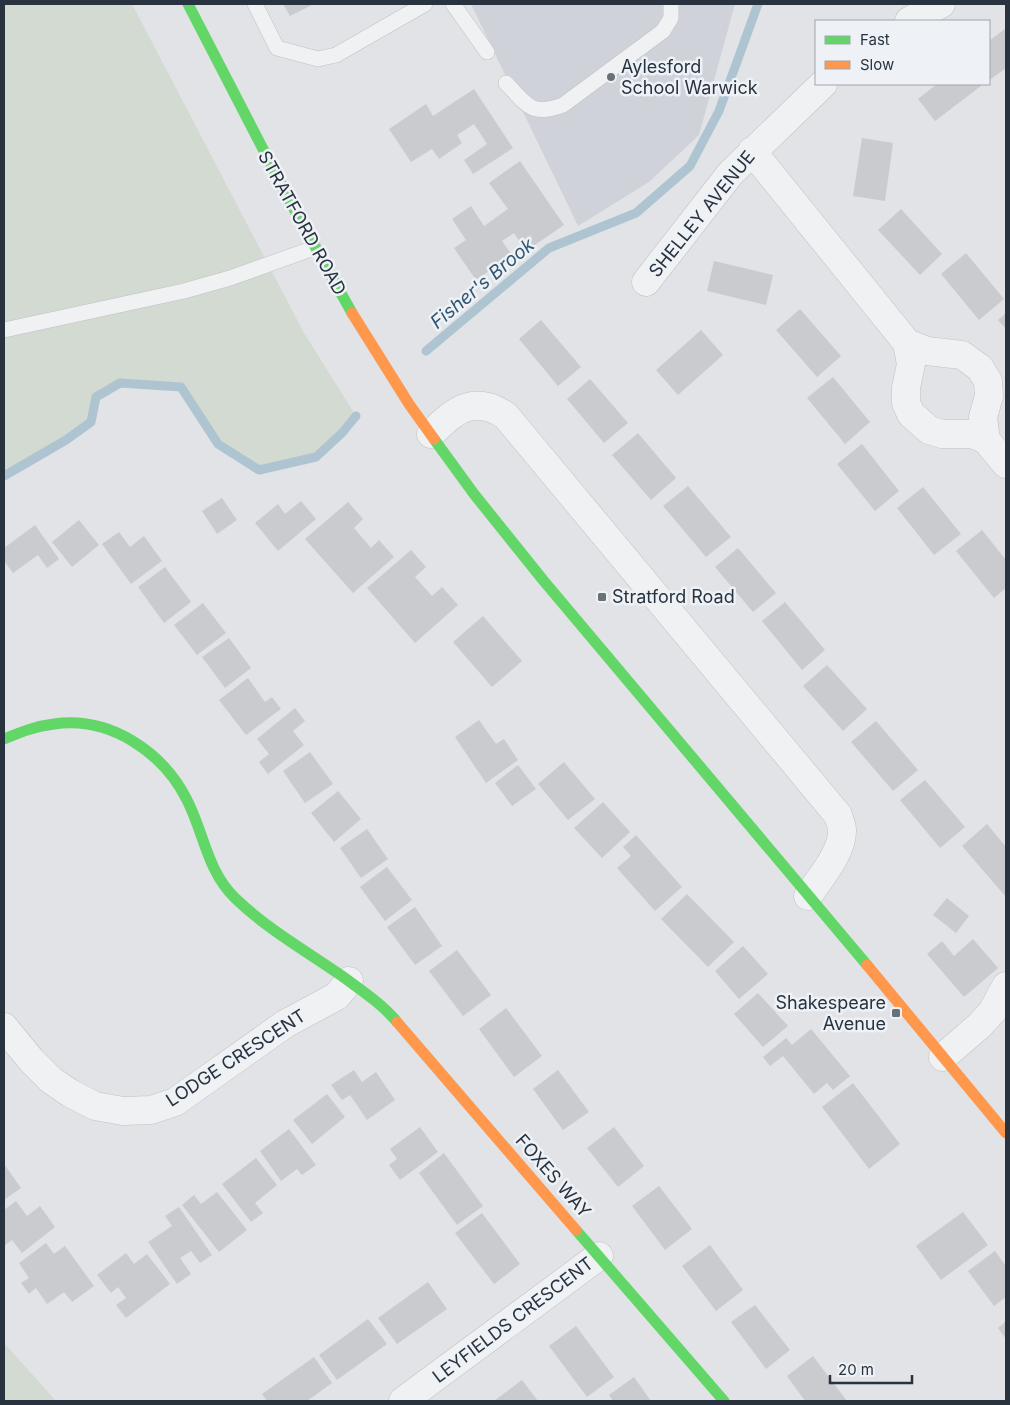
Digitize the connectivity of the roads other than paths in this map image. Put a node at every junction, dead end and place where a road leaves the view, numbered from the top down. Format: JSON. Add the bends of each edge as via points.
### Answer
{"nodes":[{"id":1,"x":188,"y":4,"type":"edge"},
{"id":2,"x":256,"y":4,"type":"edge"},
{"id":3,"x":425,"y":4,"type":"edge"},
{"id":4,"x":453,"y":4,"type":"edge"},
{"id":5,"x":670,"y":4,"type":"edge"},
{"id":6,"x":941,"y":4,"type":"edge"},
{"id":7,"x":911,"y":20,"type":"edge"},
{"id":8,"x":487,"y":52,"type":"dead end"},
{"id":9,"x":506,"y":83,"type":"dead end"},
{"id":10,"x":822,"y":85,"type":"edge"},
{"id":11,"x":752,"y":152,"type":"junction"},
{"id":12,"x":314,"y":248,"type":"junction"},
{"id":13,"x":646,"y":282,"type":"dead end"},
{"id":14,"x":4,"y":330,"type":"edge"},
{"id":15,"x":907,"y":343,"type":"junction"},
{"id":16,"x":431,"y":434,"type":"junction"},
{"id":17,"x":986,"y":440,"type":"junction"},
{"id":18,"x":1006,"y":464,"type":"edge"},
{"id":19,"x":4,"y":739,"type":"edge"},
{"id":20,"x":808,"y":896,"type":"junction"},
{"id":21,"x":349,"y":981,"type":"junction"},
{"id":22,"x":1006,"y":986,"type":"edge"},
{"id":23,"x":4,"y":1027,"type":"edge"},
{"id":24,"x":943,"y":1057,"type":"junction"},
{"id":25,"x":1006,"y":1133,"type":"edge"},
{"id":26,"x":599,"y":1256,"type":"junction"},
{"id":27,"x":403,"y":1401,"type":"edge"},
{"id":28,"x":724,"y":1401,"type":"edge"}],
"edges":[{"from":1,"to":12,"type":"main road","name":"STRATFORD ROAD"},
{"from":2,"to":3,"type":"lane","via":[[277,48],[318,59],[336,55]]},
{"from":4,"to":8,"type":"lane"},
{"from":5,"to":9,"type":"lane","via":[[671,18],[662,31],[562,104],[548,110],[536,109],[526,104]]},
{"from":6,"to":7,"type":"street"},
{"from":10,"to":11,"type":"street","name":"SHELLEY AVENUE"},
{"from":11,"to":13,"type":"street","name":"SHELLEY AVENUE","via":[[730,174]]},
{"from":11,"to":15,"type":"street"},
{"from":12,"to":14,"type":"lane","via":[[184,291]]},
{"from":12,"to":16,"type":"main road","name":"STRATFORD ROAD","via":[[372,346]]},
{"from":15,"to":17,"type":"street","via":[[927,351],[962,355],[980,368],[988,381],[989,396],[983,417]]},
{"from":15,"to":17,"type":"street","via":[[911,364],[906,402],[911,414],[929,430],[942,434],[972,434]]},
{"from":16,"to":20,"type":"main road","name":"STRATFORD ROAD","via":[[547,585]]},
{"from":16,"to":20,"type":"street","via":[[462,408],[490,407],[506,416],[838,815],[841,843]]},
{"from":17,"to":18,"type":"street"},
{"from":19,"to":21,"type":"main road","via":[[28,729],[70,722],[88,723],[128,738],[148,750],[176,778],[188,800],[212,867],[233,897]]},
{"from":20,"to":24,"type":"main road","name":"STRATFORD ROAD"},
{"from":21,"to":23,"type":"street","name":"LODGE CRESCENT","via":[[337,996],[285,1024],[174,1102],[150,1110],[123,1111],[96,1106],[70,1094],[31,1060]]},
{"from":21,"to":26,"type":"main road","name":"FOXES WAY","via":[[372,996],[392,1016]]},
{"from":22,"to":24,"type":"street","via":[[992,1012]]},
{"from":24,"to":25,"type":"main road","name":"STRATFORD ROAD"},
{"from":26,"to":27,"type":"street","name":"LEYFIELDS CRESCENT"},
{"from":26,"to":28,"type":"main road","name":"FOXES WAY"}]}
